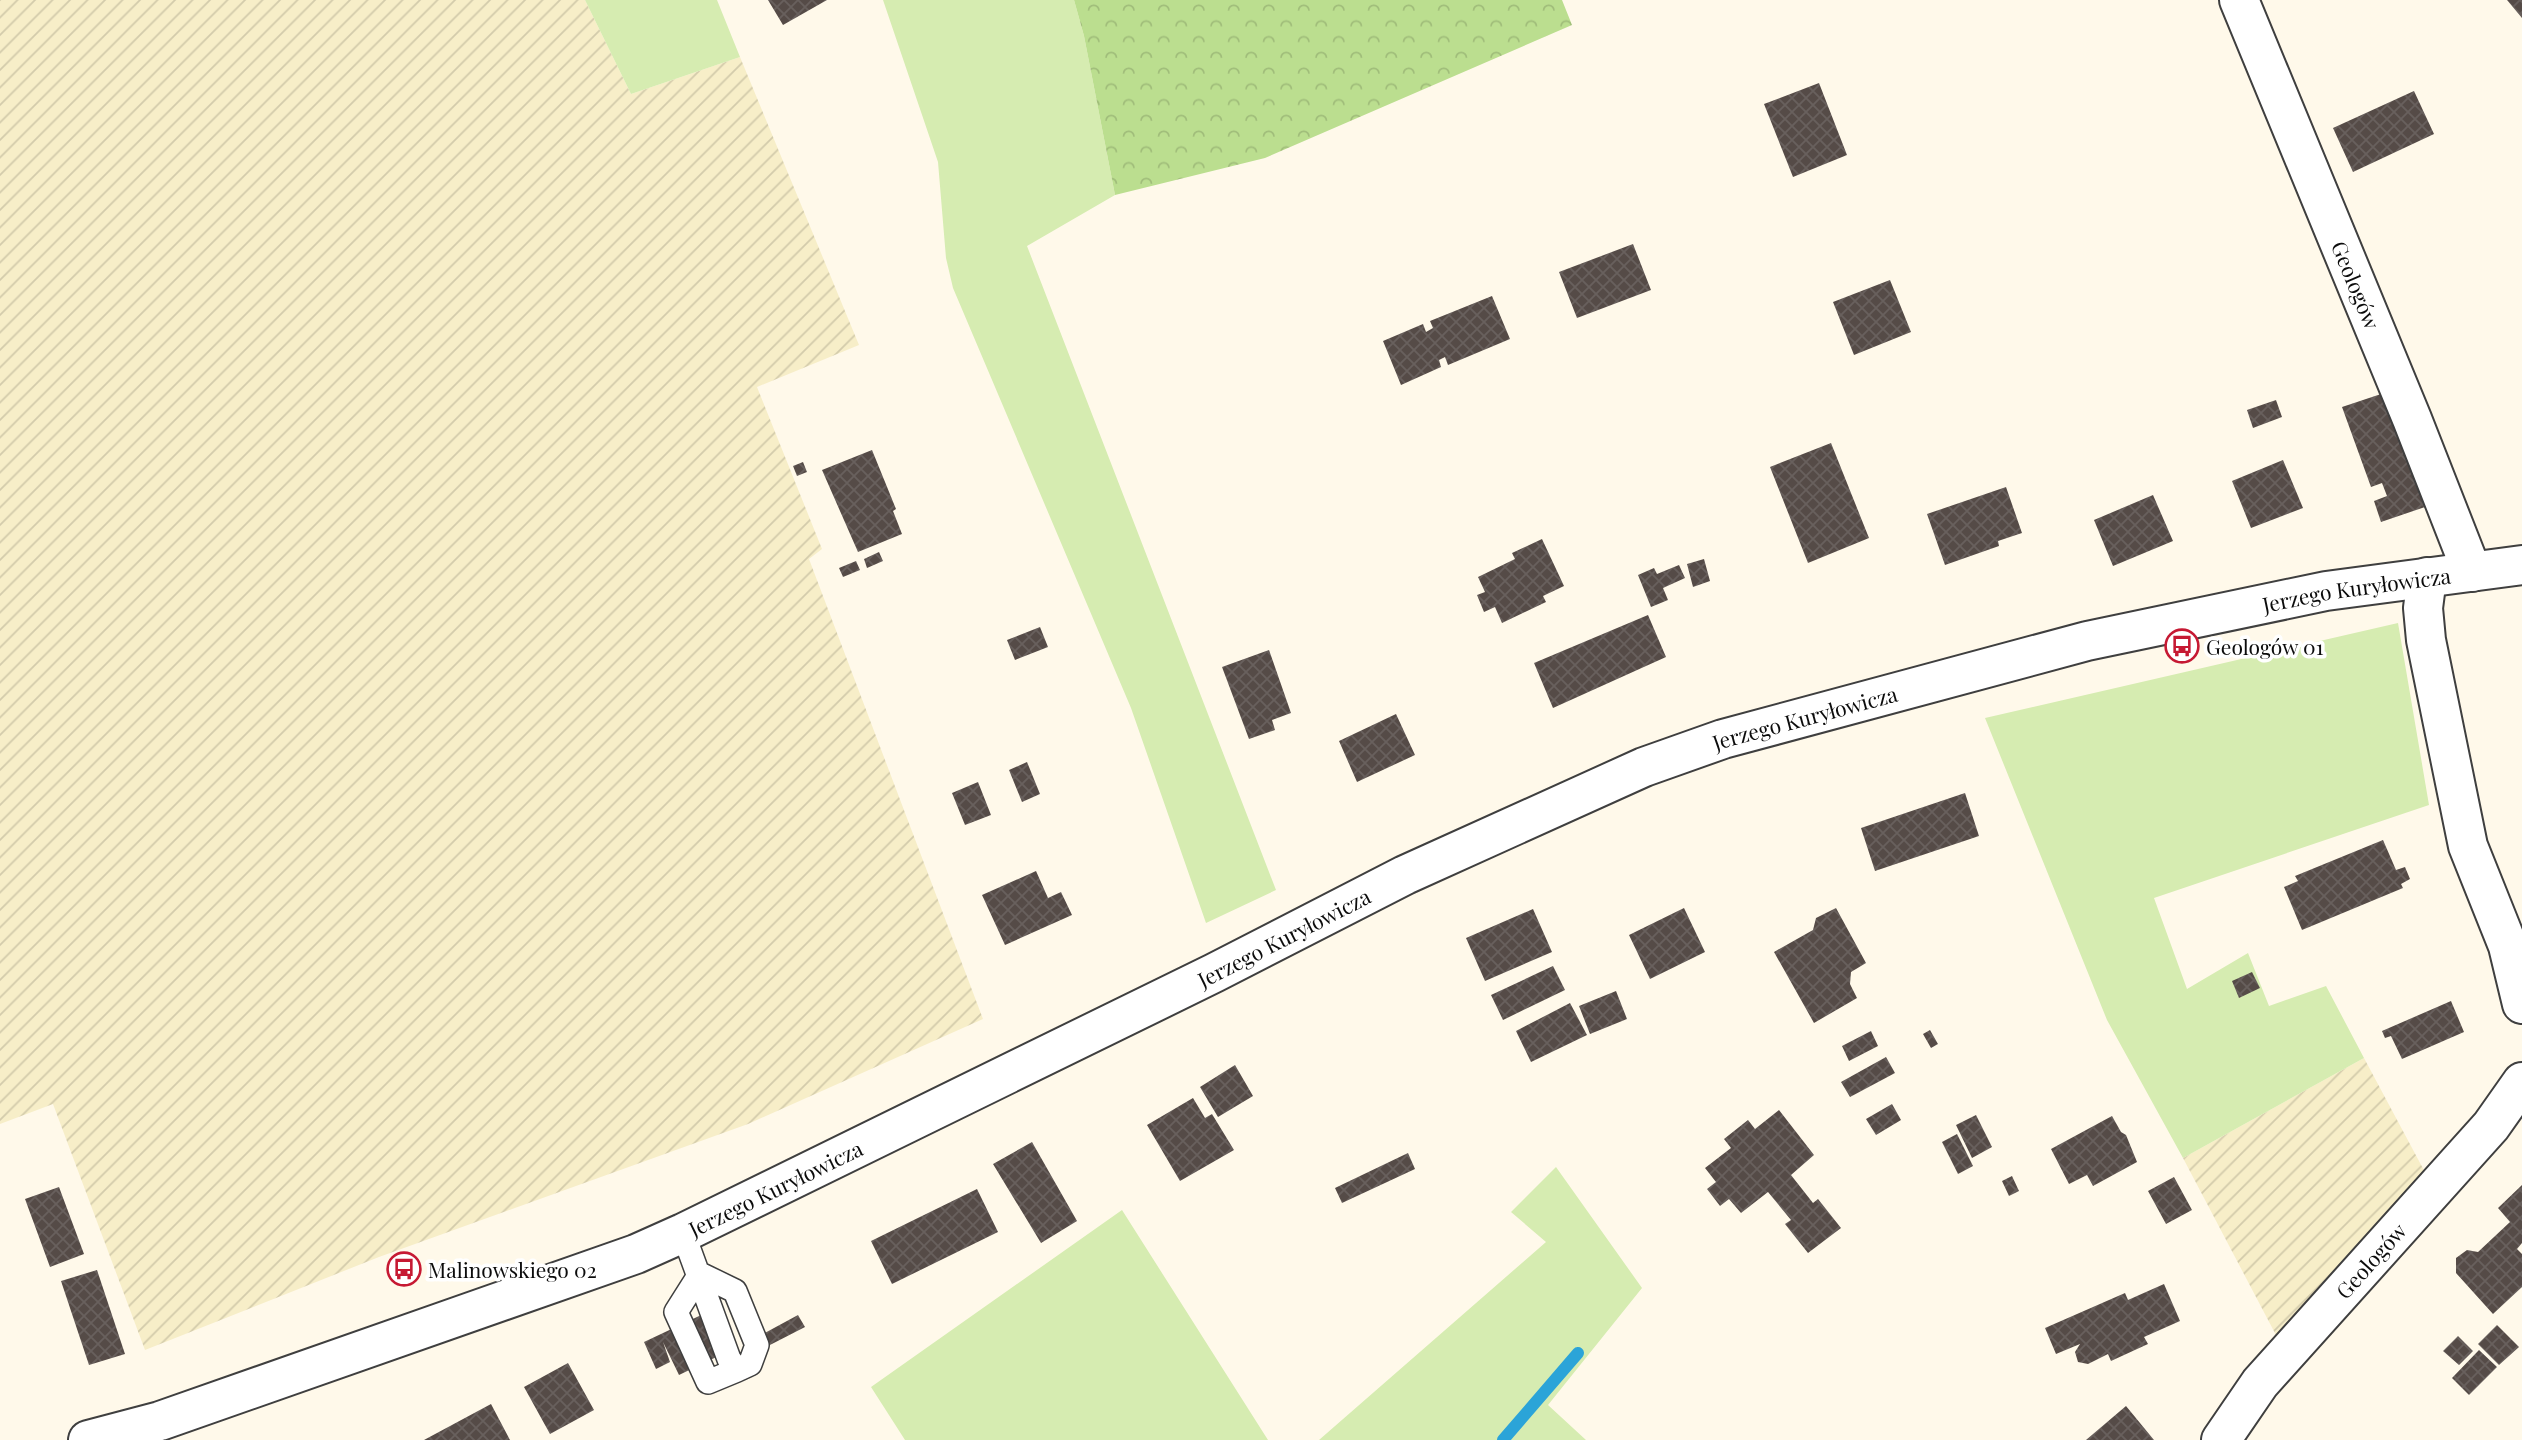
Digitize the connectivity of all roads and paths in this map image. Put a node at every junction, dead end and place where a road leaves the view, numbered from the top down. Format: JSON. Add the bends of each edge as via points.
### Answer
{"nodes":[{"id":1,"x":2239,"y":0,"type":"edge"},
{"id":2,"x":2522,"y":565,"type":"edge"},
{"id":3,"x":2472,"y":572,"type":"junction"},
{"id":4,"x":2427,"y":577,"type":"junction"},
{"id":5,"x":2522,"y":1004,"type":"edge"},
{"id":6,"x":2522,"y":1082,"type":"edge"},
{"id":7,"x":683,"y":1233,"type":"junction"},
{"id":8,"x":700,"y":1275,"type":"junction"},
{"id":9,"x":737,"y":1370,"type":"junction"},
{"id":10,"x":88,"y":1440,"type":"edge"},
{"id":11,"x":2221,"y":1440,"type":"edge"}],
"edges":[{"from":1,"to":3,"type":"street","name":"Geologów"},
{"from":2,"to":3,"type":"street","name":"Jerzego Kuryłowicza"},
{"from":3,"to":4,"type":"street","name":"Jerzego Kuryłowicza"},
{"from":4,"to":5,"type":"street","via":[[2423,608],[2426,640],[2468,846],[2508,946]]},
{"from":4,"to":7,"type":"street","name":"Jerzego Kuryłowicza","via":[[2326,591],[2087,641],[1723,739],[1644,767],[1405,875]]},
{"from":6,"to":11,"type":"street","name":"Geologów","via":[[2491,1126],[2259,1383]]},
{"from":7,"to":8,"type":"lane"},
{"from":7,"to":10,"type":"street","name":"Jerzego Kuryłowicza","via":[[636,1254],[160,1421]]},
{"from":8,"to":9,"type":"lane","via":[[712,1318]]},
{"from":8,"to":9,"type":"lane","via":[[735,1291],[757,1345],[750,1364]]},
{"from":8,"to":9,"type":"lane","via":[[676,1312],[708,1382]]}]}
